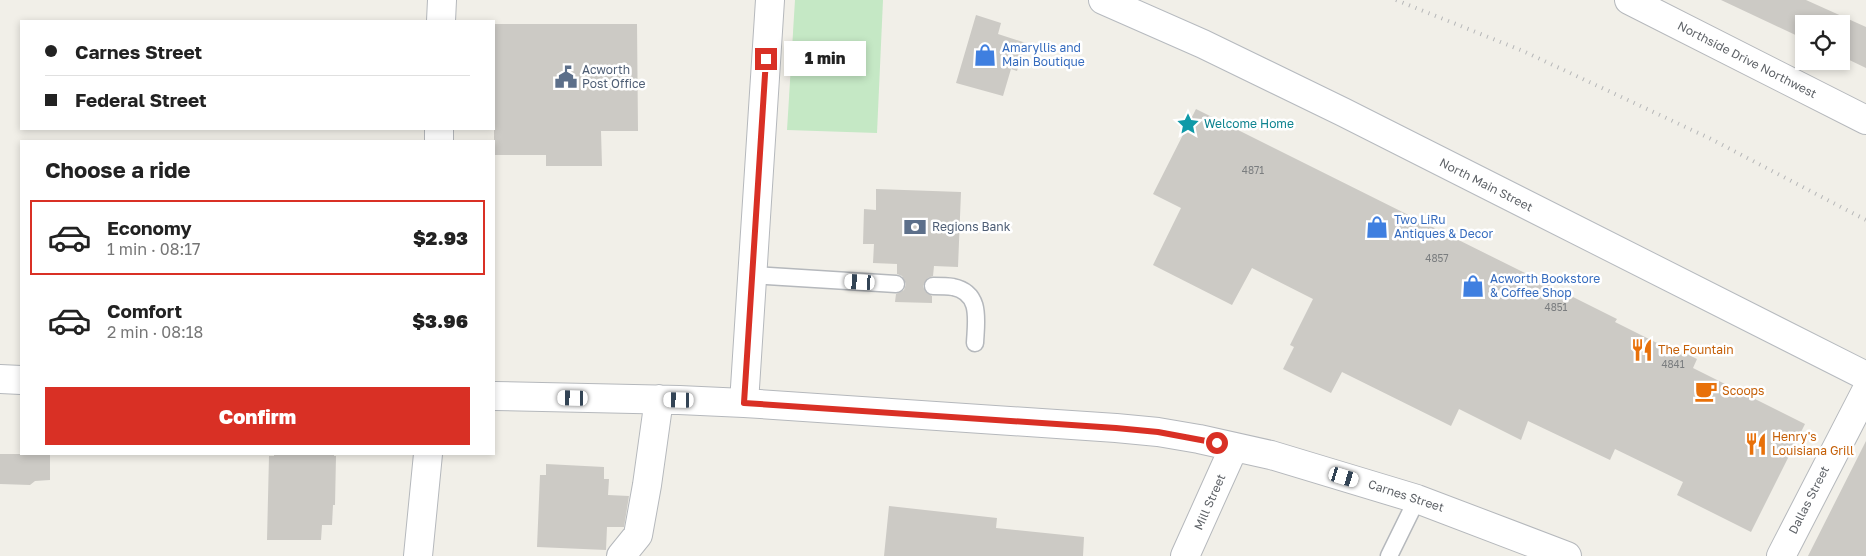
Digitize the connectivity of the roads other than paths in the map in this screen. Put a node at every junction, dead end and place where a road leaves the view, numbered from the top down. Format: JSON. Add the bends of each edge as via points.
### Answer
{"nodes":[{"id":1,"x":442,"y":0,"type":"edge"},
{"id":2,"x":770,"y":0,"type":"edge"},
{"id":3,"x":1103,"y":0,"type":"edge"},
{"id":4,"x":1629,"y":0,"type":"edge"},
{"id":5,"x":442,"y":20,"type":"edge"},
{"id":6,"x":1866,"y":120,"type":"edge"},
{"id":7,"x":752,"y":275,"type":"junction"},
{"id":8,"x":896,"y":284,"type":"dead end"},
{"id":9,"x":933,"y":286,"type":"dead end"},
{"id":10,"x":975,"y":343,"type":"dead end"},
{"id":11,"x":1866,"y":376,"type":"edge"},
{"id":12,"x":0,"y":379,"type":"edge"},
{"id":13,"x":20,"y":380,"type":"edge"},
{"id":14,"x":1866,"y":391,"type":"edge"},
{"id":15,"x":495,"y":396,"type":"edge"},
{"id":16,"x":658,"y":399,"type":"junction"},
{"id":17,"x":744,"y":403,"type":"junction"},
{"id":18,"x":1234,"y":447,"type":"junction"},
{"id":19,"x":428,"y":455,"type":"edge"},
{"id":20,"x":1417,"y":499,"type":"junction"},
{"id":21,"x":418,"y":556,"type":"edge"},
{"id":22,"x":621,"y":556,"type":"edge"},
{"id":23,"x":1185,"y":556,"type":"edge"},
{"id":24,"x":1389,"y":556,"type":"edge"},
{"id":25,"x":1567,"y":556,"type":"edge"},
{"id":26,"x":1781,"y":556,"type":"edge"}],
"edges":[{"from":1,"to":5,"type":"street"},
{"from":2,"to":7,"type":"street"},
{"from":3,"to":11,"type":"street","name":"North Main Street","via":[[1343,112]]},
{"from":4,"to":6,"type":"street","name":"Northside Drive Northwest"},
{"from":7,"to":8,"type":"lane"},
{"from":7,"to":17,"type":"street"},
{"from":9,"to":10,"type":"lane","via":[[954,287],[974,301]]},
{"from":12,"to":13,"type":"street"},
{"from":14,"to":26,"type":"street","name":"Dallas Street"},
{"from":15,"to":16,"type":"street","name":"Carnes Street"},
{"from":16,"to":17,"type":"street","name":"Carnes Street"},
{"from":16,"to":22,"type":"street","via":[[638,535]]},
{"from":17,"to":18,"type":"street","name":"Carnes Street","via":[[1116,428],[1158,432]]},
{"from":18,"to":20,"type":"street","name":"Carnes Street"},
{"from":18,"to":23,"type":"street","name":"Mill Street"},
{"from":19,"to":21,"type":"street"},
{"from":20,"to":24,"type":"lane"},
{"from":20,"to":25,"type":"street","name":"Carnes Street"}]}
